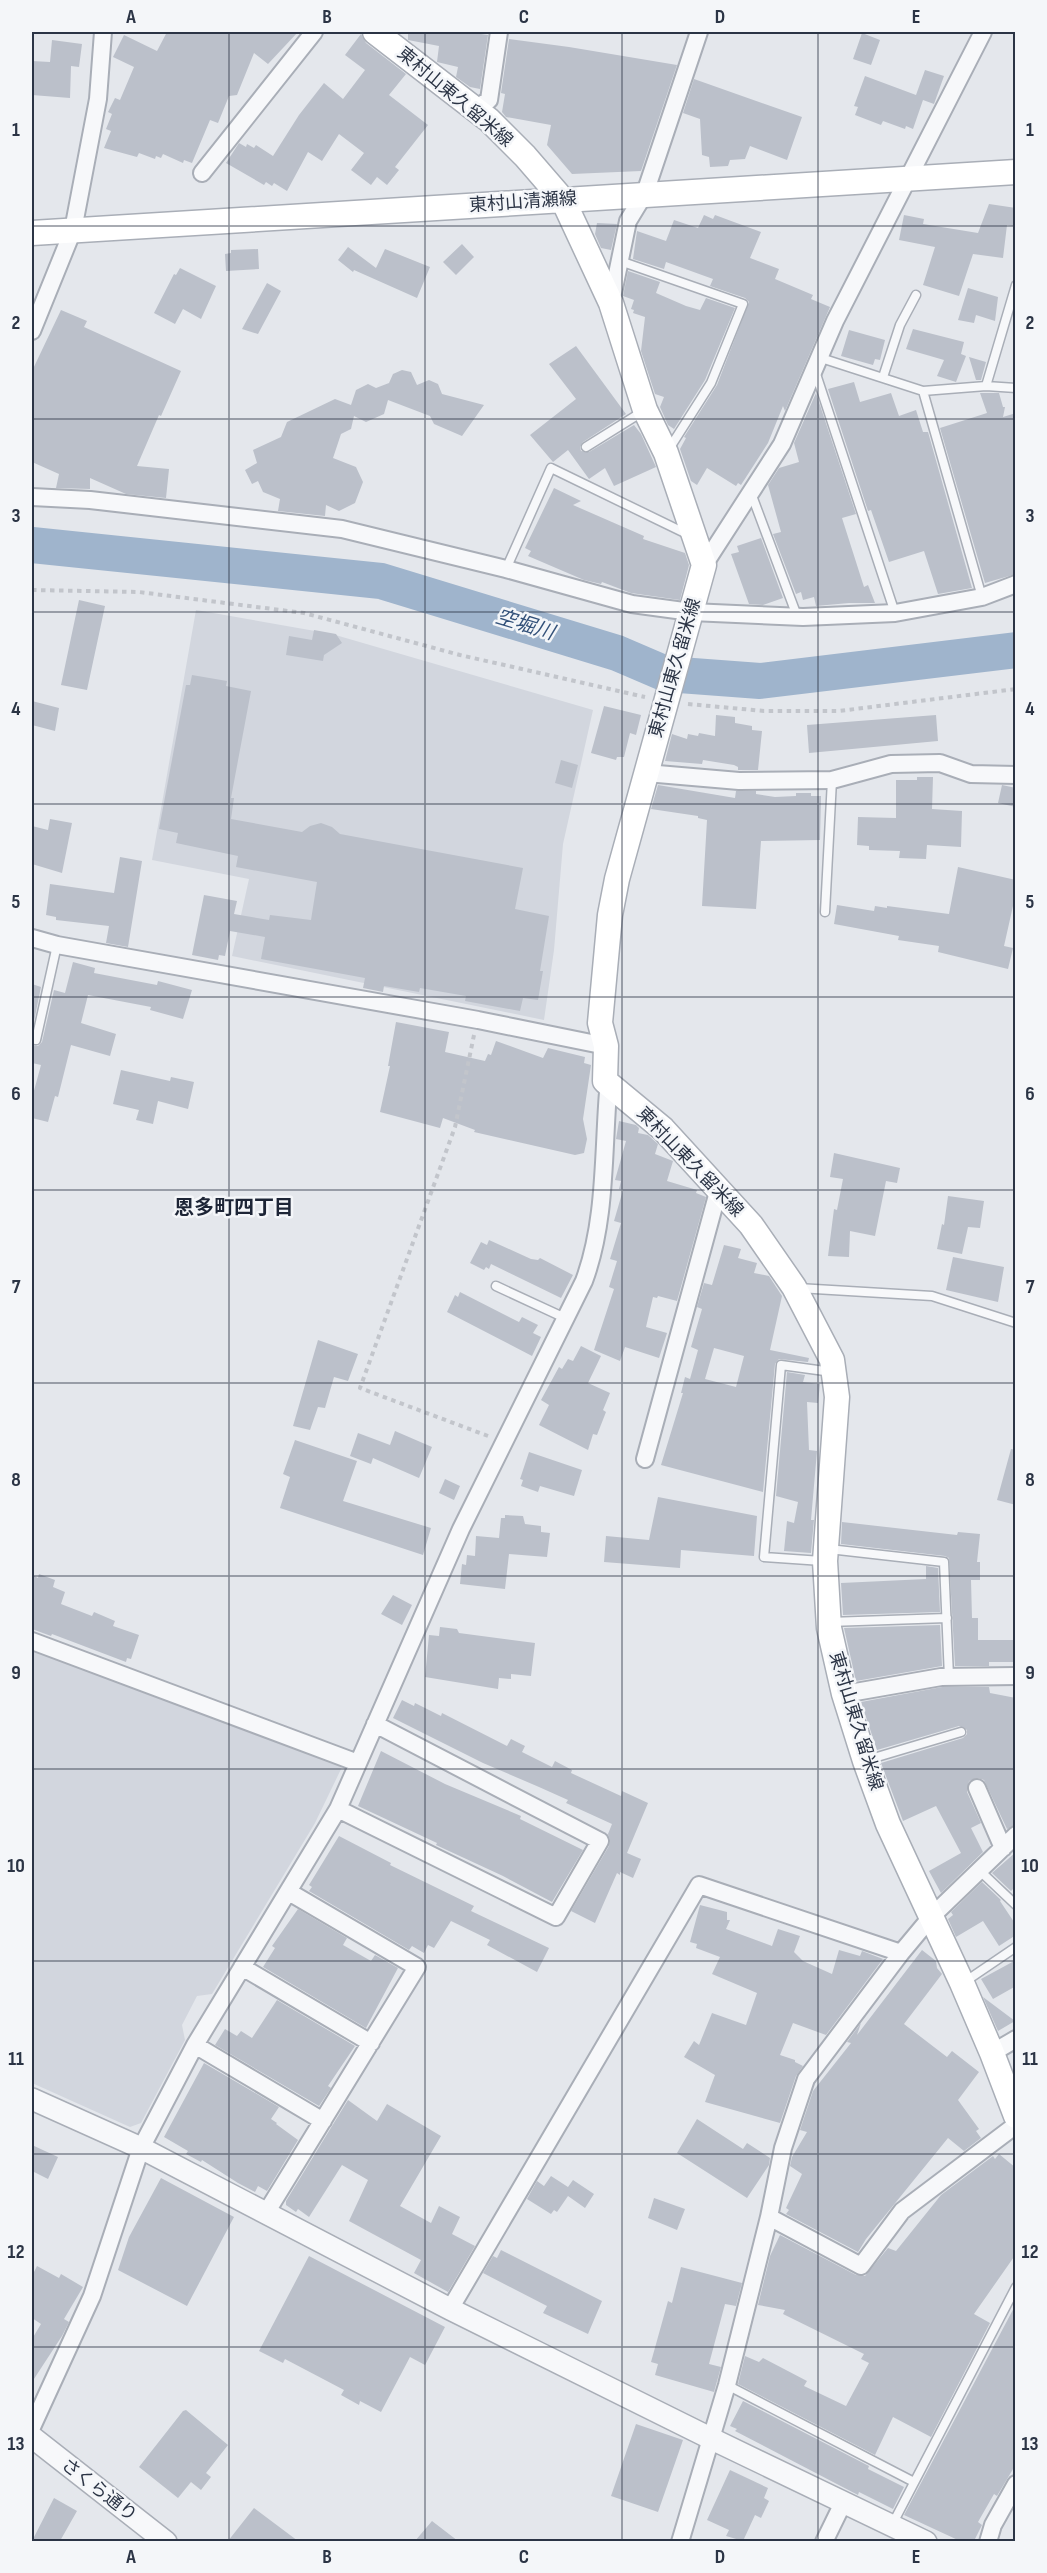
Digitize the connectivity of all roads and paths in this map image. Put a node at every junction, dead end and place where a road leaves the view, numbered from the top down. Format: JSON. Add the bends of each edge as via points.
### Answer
{"nodes":[{"id":1,"x":103,"y":32,"type":"edge"},
{"id":2,"x":314,"y":32,"type":"edge"},
{"id":3,"x":375,"y":32,"type":"edge"},
{"id":4,"x":499,"y":32,"type":"edge"},
{"id":5,"x":699,"y":32,"type":"edge"},
{"id":6,"x":983,"y":32,"type":"edge"},
{"id":7,"x":475,"y":109,"type":"junction"},
{"id":8,"x":1016,"y":172,"type":"edge"},
{"id":9,"x":202,"y":173,"type":"dead end"},
{"id":10,"x":908,"y":179,"type":"junction"},
{"id":11,"x":645,"y":194,"type":"junction"},
{"id":12,"x":563,"y":200,"type":"junction"},
{"id":13,"x":74,"y":230,"type":"junction"},
{"id":14,"x":32,"y":233,"type":"edge"},
{"id":15,"x":620,"y":261,"type":"junction"},
{"id":16,"x":1016,"y":285,"type":"edge"},
{"id":17,"x":916,"y":295,"type":"dead end"},
{"id":18,"x":610,"y":303,"type":"junction"},
{"id":19,"x":32,"y":331,"type":"edge"},
{"id":20,"x":818,"y":364,"type":"junction"},
{"id":21,"x":883,"y":377,"type":"junction"},
{"id":22,"x":986,"y":386,"type":"junction"},
{"id":23,"x":1016,"y":388,"type":"edge"},
{"id":24,"x":923,"y":391,"type":"junction"},
{"id":25,"x":645,"y":410,"type":"junction"},
{"id":26,"x":586,"y":447,"type":"dead end"},
{"id":27,"x":666,"y":453,"type":"junction"},
{"id":28,"x":750,"y":491,"type":"junction"},
{"id":29,"x":32,"y":497,"type":"edge"},
{"id":30,"x":696,"y":538,"type":"junction"},
{"id":31,"x":704,"y":565,"type":"junction"},
{"id":32,"x":506,"y":569,"type":"junction"},
{"id":33,"x":1016,"y":584,"type":"edge"},
{"id":34,"x":32,"y":590,"type":"edge"},
{"id":35,"x":982,"y":597,"type":"junction"},
{"id":36,"x":691,"y":613,"type":"junction"},
{"id":37,"x":895,"y":613,"type":"junction"},
{"id":38,"x":797,"y":616,"type":"junction"},
{"id":39,"x":1016,"y":689,"type":"edge"},
{"id":40,"x":666,"y":699,"type":"junction"},
{"id":41,"x":646,"y":773,"type":"junction"},
{"id":42,"x":1016,"y":775,"type":"edge"},
{"id":43,"x":832,"y":780,"type":"junction"},
{"id":44,"x":825,"y":912,"type":"dead end"},
{"id":45,"x":32,"y":938,"type":"edge"},
{"id":46,"x":57,"y":945,"type":"junction"},
{"id":47,"x":478,"y":1020,"type":"junction"},
{"id":48,"x":32,"y":1039,"type":"edge"},
{"id":49,"x":606,"y":1046,"type":"junction"},
{"id":50,"x":606,"y":1081,"type":"junction"},
{"id":51,"x":719,"y":1188,"type":"junction"},
{"id":52,"x":496,"y":1286,"type":"dead end"},
{"id":53,"x":794,"y":1287,"type":"junction"},
{"id":54,"x":565,"y":1318,"type":"junction"},
{"id":55,"x":1016,"y":1323,"type":"edge"},
{"id":56,"x":834,"y":1372,"type":"junction"},
{"id":57,"x":504,"y":1442,"type":"junction"},
{"id":58,"x":645,"y":1459,"type":"dead end"},
{"id":59,"x":826,"y":1555,"type":"junction"},
{"id":60,"x":947,"y":1618,"type":"junction"},
{"id":61,"x":829,"y":1622,"type":"junction"},
{"id":62,"x":32,"y":1641,"type":"edge"},
{"id":63,"x":1016,"y":1676,"type":"edge"},
{"id":64,"x":950,"y":1677,"type":"junction"},
{"id":65,"x":844,"y":1694,"type":"junction"},
{"id":66,"x":375,"y":1724,"type":"junction"},
{"id":67,"x":961,"y":1732,"type":"dead end"},
{"id":68,"x":865,"y":1761,"type":"junction"},
{"id":69,"x":358,"y":1763,"type":"junction"},
{"id":70,"x":977,"y":1788,"type":"dead end"},
{"id":71,"x":338,"y":1809,"type":"junction"},
{"id":72,"x":1011,"y":1842,"type":"edge"},
{"id":73,"x":979,"y":1870,"type":"junction"},
{"id":74,"x":289,"y":1892,"type":"junction"},
{"id":75,"x":1016,"y":1905,"type":"edge"},
{"id":76,"x":931,"y":1917,"type":"junction"},
{"id":77,"x":1016,"y":1947,"type":"edge"},
{"id":78,"x":901,"y":1953,"type":"junction"},
{"id":79,"x":242,"y":1967,"type":"junction"},
{"id":80,"x":962,"y":1983,"type":"junction"},
{"id":81,"x":1016,"y":2038,"type":"edge"},
{"id":82,"x":371,"y":2043,"type":"junction"},
{"id":83,"x":195,"y":2045,"type":"junction"},
{"id":84,"x":992,"y":2053,"type":"junction"},
{"id":85,"x":32,"y":2099,"type":"edge"},
{"id":86,"x":1016,"y":2116,"type":"edge"},
{"id":87,"x":323,"y":2121,"type":"junction"},
{"id":88,"x":1016,"y":2125,"type":"edge"},
{"id":89,"x":141,"y":2148,"type":"junction"},
{"id":90,"x":266,"y":2213,"type":"junction"},
{"id":91,"x":769,"y":2217,"type":"junction"},
{"id":92,"x":1016,"y":2287,"type":"edge"},
{"id":93,"x":450,"y":2309,"type":"junction"},
{"id":94,"x":727,"y":2385,"type":"junction"},
{"id":95,"x":32,"y":2427,"type":"edge"},
{"id":96,"x":32,"y":2438,"type":"edge"},
{"id":97,"x":712,"y":2439,"type":"junction"},
{"id":98,"x":914,"y":2482,"type":"junction"},
{"id":99,"x":1016,"y":2484,"type":"edge"},
{"id":100,"x":843,"y":2503,"type":"junction"},
{"id":101,"x":891,"y":2525,"type":"junction"},
{"id":102,"x":166,"y":2541,"type":"edge"},
{"id":103,"x":681,"y":2541,"type":"edge"},
{"id":104,"x":824,"y":2541,"type":"edge"},
{"id":105,"x":926,"y":2541,"type":"edge"},
{"id":106,"x":988,"y":2541,"type":"edge"}],
"edges":[{"from":1,"to":13,"type":"street","via":[[98,99]]},
{"from":2,"to":9,"type":"street"},
{"from":3,"to":7,"type":"main road","name":"東村山東久留米線"},
{"from":4,"to":7,"type":"street","via":[[489,100]]},
{"from":5,"to":11,"type":"street"},
{"from":6,"to":10,"type":"street"},
{"from":7,"to":12,"type":"main road","name":"東村山東久留米線","via":[[525,156]]},
{"from":8,"to":10,"type":"main road","name":"東村山清瀬線"},
{"from":10,"to":11,"type":"main road","name":"東村山清瀬線"},
{"from":10,"to":20,"type":"street","via":[[839,312]]},
{"from":11,"to":12,"type":"main road","name":"東村山清瀬線"},
{"from":11,"to":15,"type":"street","via":[[628,221]]},
{"from":12,"to":13,"type":"main road","name":"東村山清瀬線"},
{"from":12,"to":18,"type":"main road","name":"東村山東久留米線"},
{"from":13,"to":14,"type":"main road","name":"東村山清瀬線"},
{"from":13,"to":19,"type":"street"},
{"from":15,"to":18,"type":"street"},
{"from":15,"to":27,"type":"lane","via":[[743,304],[711,383]]},
{"from":16,"to":22,"type":"lane"},
{"from":17,"to":21,"type":"lane","via":[[900,324]]},
{"from":18,"to":25,"type":"main road","name":"東村山東久留米線"},
{"from":20,"to":21,"type":"lane"},
{"from":20,"to":28,"type":"street","via":[[782,444]]},
{"from":20,"to":37,"type":"lane"},
{"from":21,"to":24,"type":"lane"},
{"from":22,"to":23,"type":"lane"},
{"from":22,"to":24,"type":"lane"},
{"from":24,"to":35,"type":"lane"},
{"from":25,"to":26,"type":"lane"},
{"from":25,"to":27,"type":"main road","name":"東村山東久留米線"},
{"from":27,"to":30,"type":"main road","name":"東村山東久留米線"},
{"from":28,"to":31,"type":"street"},
{"from":28,"to":38,"type":"lane"},
{"from":29,"to":32,"type":"street","via":[[342,529]]},
{"from":30,"to":31,"type":"main road","name":"東村山東久留米線"},
{"from":30,"to":32,"type":"lane","via":[[551,468]]},
{"from":31,"to":36,"type":"main road","name":"東村山東久留米線"},
{"from":32,"to":36,"type":"street","via":[[632,604]]},
{"from":33,"to":35,"type":"street"},
{"from":34,"to":40,"type":"path","via":[[139,592],[304,613],[460,655]]},
{"from":35,"to":37,"type":"street"},
{"from":36,"to":38,"type":"street"},
{"from":36,"to":40,"type":"main road","name":"東村山東久留米線"},
{"from":37,"to":38,"type":"street"},
{"from":39,"to":40,"type":"path","via":[[839,711],[764,711]]},
{"from":40,"to":41,"type":"main road","name":"東村山東久留米線"},
{"from":41,"to":43,"type":"street","via":[[739,781]]},
{"from":41,"to":49,"type":"main road","name":"東村山東久留米線","via":[[610,915],[600,1023]]},
{"from":42,"to":43,"type":"street","via":[[971,774],[940,763],[891,764]]},
{"from":43,"to":44,"type":"lane"},
{"from":45,"to":46,"type":"street"},
{"from":46,"to":47,"type":"street"},
{"from":46,"to":48,"type":"lane","via":[[36,1040]]},
{"from":47,"to":49,"type":"street"},
{"from":47,"to":57,"type":"path","via":[[455,1127],[360,1388]]},
{"from":49,"to":50,"type":"main road","name":"東村山東久留米線"},
{"from":50,"to":51,"type":"main road","name":"東村山東久留米線","via":[[663,1129]]},
{"from":50,"to":54,"type":"street","via":[[599,1225],[593,1258]]},
{"from":51,"to":53,"type":"main road","name":"東村山東久留米線","via":[[751,1225]]},
{"from":51,"to":58,"type":"street"},
{"from":52,"to":54,"type":"lane"},
{"from":53,"to":55,"type":"lane","via":[[932,1296]]},
{"from":53,"to":56,"type":"main road","name":"東村山東久留米線","via":[[832,1360]]},
{"from":54,"to":57,"type":"street"},
{"from":56,"to":59,"type":"main road","name":"東村山東久留米線","via":[[837,1397]]},
{"from":56,"to":59,"type":"lane","via":[[781,1365],[764,1557]]},
{"from":57,"to":66,"type":"street"},
{"from":59,"to":60,"type":"lane","via":[[944,1562]]},
{"from":59,"to":61,"type":"main road","name":"東村山東久留米線"},
{"from":60,"to":61,"type":"lane"},
{"from":60,"to":64,"type":"lane"},
{"from":61,"to":65,"type":"main road","name":"東村山東久留米線"},
{"from":62,"to":69,"type":"street"},
{"from":63,"to":64,"type":"street"},
{"from":64,"to":65,"type":"street"},
{"from":65,"to":68,"type":"main road","name":"東村山東久留米線"},
{"from":66,"to":69,"type":"street"},
{"from":66,"to":71,"type":"street","via":[[600,1841],[556,1917]]},
{"from":67,"to":68,"type":"lane"},
{"from":68,"to":76,"type":"main road","name":"東村山東久留米線","via":[[888,1824]]},
{"from":69,"to":71,"type":"street"},
{"from":70,"to":72,"type":"street"},
{"from":71,"to":74,"type":"street"},
{"from":72,"to":73,"type":"street"},
{"from":73,"to":75,"type":"lane"},
{"from":73,"to":76,"type":"street"},
{"from":74,"to":79,"type":"street"},
{"from":74,"to":82,"type":"street","via":[[417,1966]]},
{"from":76,"to":78,"type":"street"},
{"from":76,"to":80,"type":"main road","name":"東村山東久留米線"},
{"from":77,"to":80,"type":"lane"},
{"from":78,"to":91,"type":"street","via":[[806,2079],[783,2148]]},
{"from":78,"to":93,"type":"street","via":[[699,1885]]},
{"from":79,"to":82,"type":"street"},
{"from":79,"to":83,"type":"street"},
{"from":80,"to":84,"type":"main road","name":"東村山東久留米線"},
{"from":81,"to":84,"type":"street"},
{"from":82,"to":87,"type":"street"},
{"from":83,"to":87,"type":"street"},
{"from":83,"to":89,"type":"street"},
{"from":84,"to":86,"type":"main road","name":"東村山東久留米線"},
{"from":85,"to":89,"type":"street"},
{"from":87,"to":90,"type":"street"},
{"from":88,"to":91,"type":"street","via":[[902,2211],[861,2266]]},
{"from":89,"to":90,"type":"street"},
{"from":89,"to":95,"type":"street","via":[[92,2296]]},
{"from":90,"to":93,"type":"street"},
{"from":91,"to":94,"type":"street"},
{"from":92,"to":98,"type":"lane"},
{"from":93,"to":97,"type":"street"},
{"from":94,"to":97,"type":"street"},
{"from":94,"to":98,"type":"lane"},
{"from":96,"to":102,"type":"street","name":"さくら通り"},
{"from":97,"to":100,"type":"street"},
{"from":97,"to":103,"type":"street"},
{"from":98,"to":101,"type":"lane"},
{"from":99,"to":106,"type":"street"},
{"from":100,"to":101,"type":"street"},
{"from":100,"to":104,"type":"street"},
{"from":101,"to":105,"type":"street"}]}
